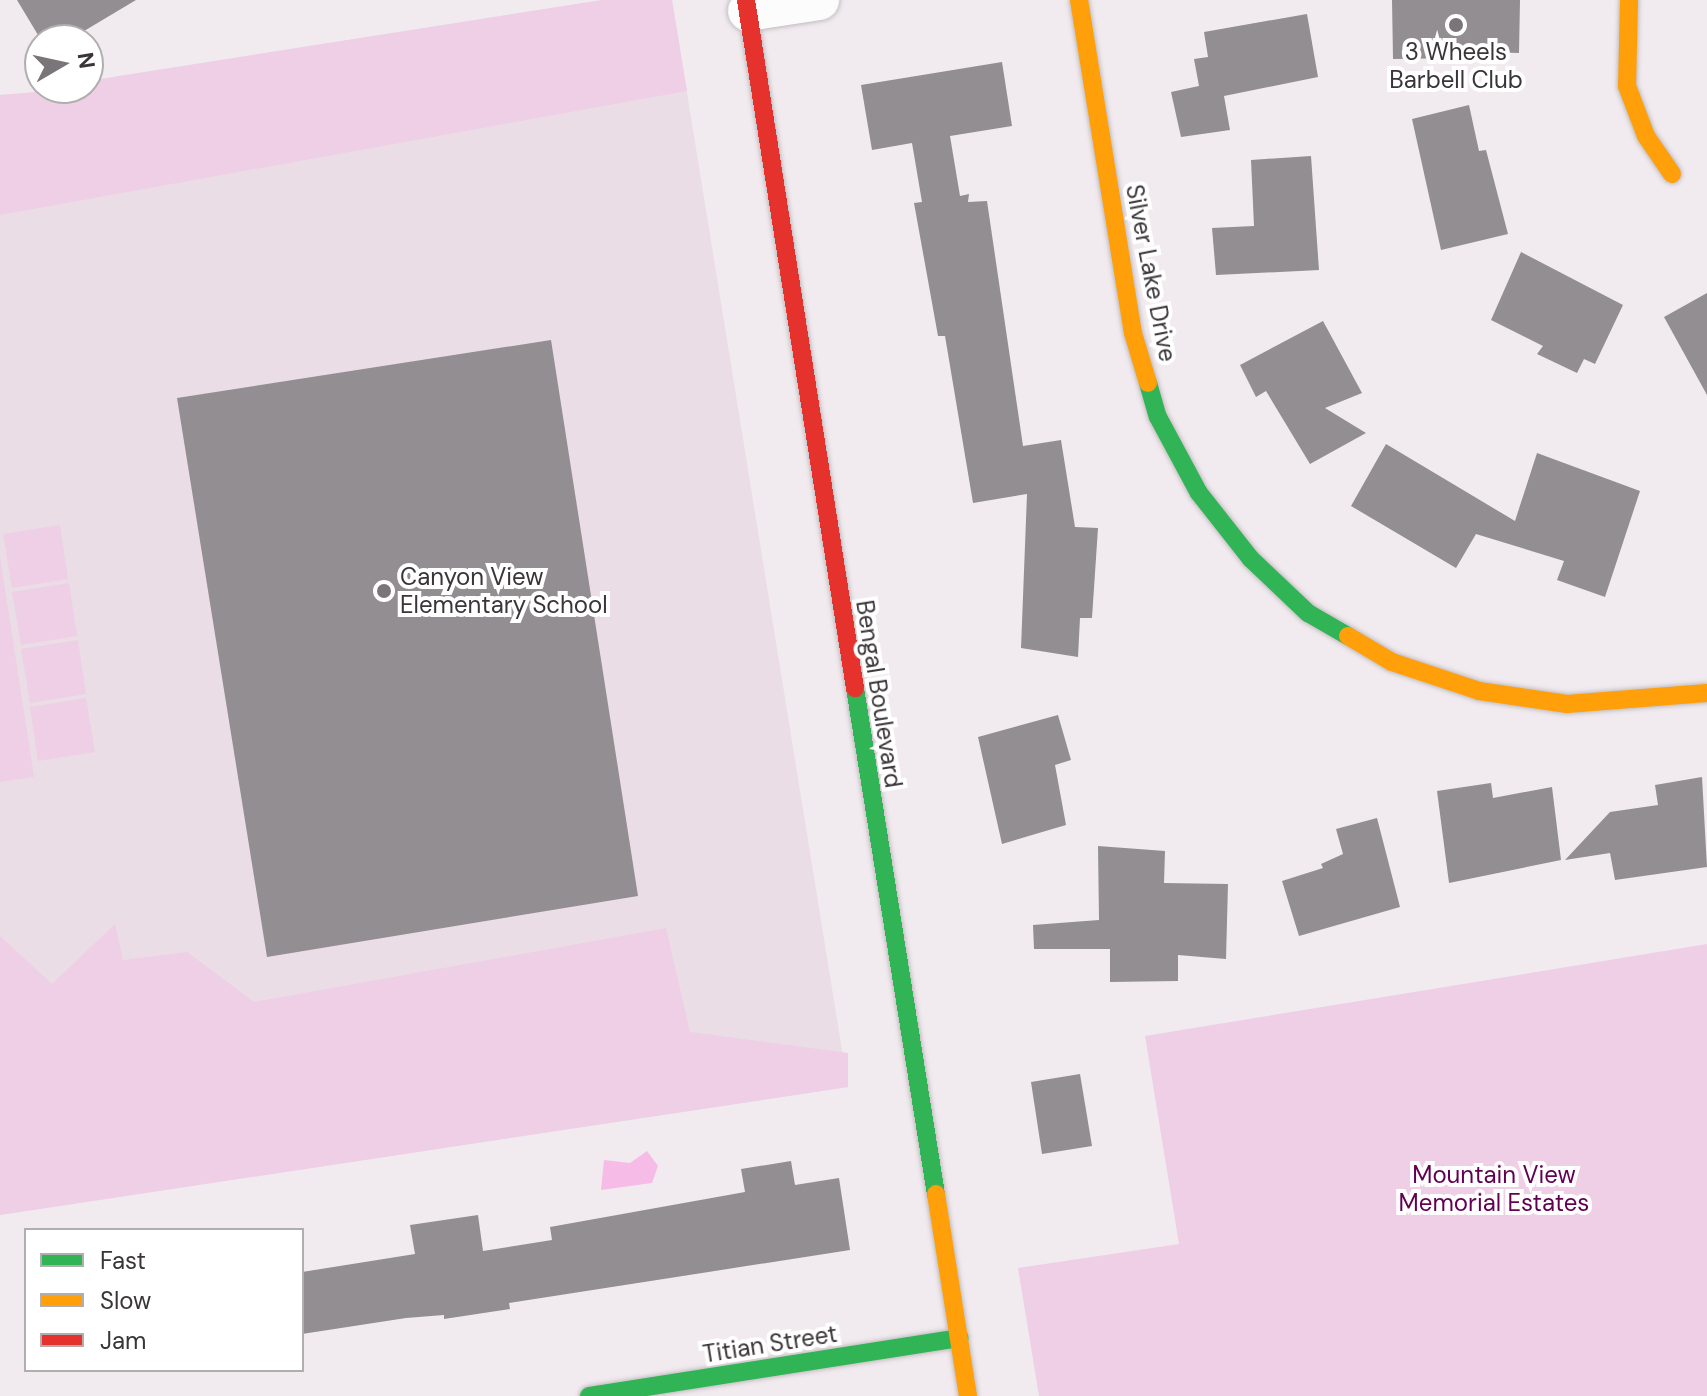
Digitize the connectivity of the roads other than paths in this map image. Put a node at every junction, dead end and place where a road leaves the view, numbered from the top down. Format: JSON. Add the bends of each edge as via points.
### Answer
{"nodes":[{"id":1,"x":819,"y":0,"type":"edge"},
{"id":2,"x":1079,"y":0,"type":"edge"},
{"id":3,"x":1629,"y":0,"type":"edge"},
{"id":4,"x":747,"y":6,"type":"edge"},
{"id":5,"x":1672,"y":174,"type":"dead end"},
{"id":6,"x":1707,"y":693,"type":"edge"},
{"id":7,"x":959,"y":1338,"type":"junction"},
{"id":8,"x":589,"y":1396,"type":"edge"},
{"id":9,"x":968,"y":1396,"type":"edge"}],
"edges":[{"from":1,"to":4,"type":"street"},
{"from":2,"to":6,"type":"street","name":"Silver Lake Drive","via":[[1133,333],[1158,417],[1199,493],[1251,559],[1308,613],[1392,662],[1479,691],[1567,704]]},
{"from":3,"to":5,"type":"street","via":[[1627,86],[1646,136]]},
{"from":4,"to":7,"type":"street","name":"Bengal Boulevard"},
{"from":7,"to":8,"type":"street","name":"Titian Street"},
{"from":7,"to":9,"type":"street","name":"Bengal Boulevard"}]}
